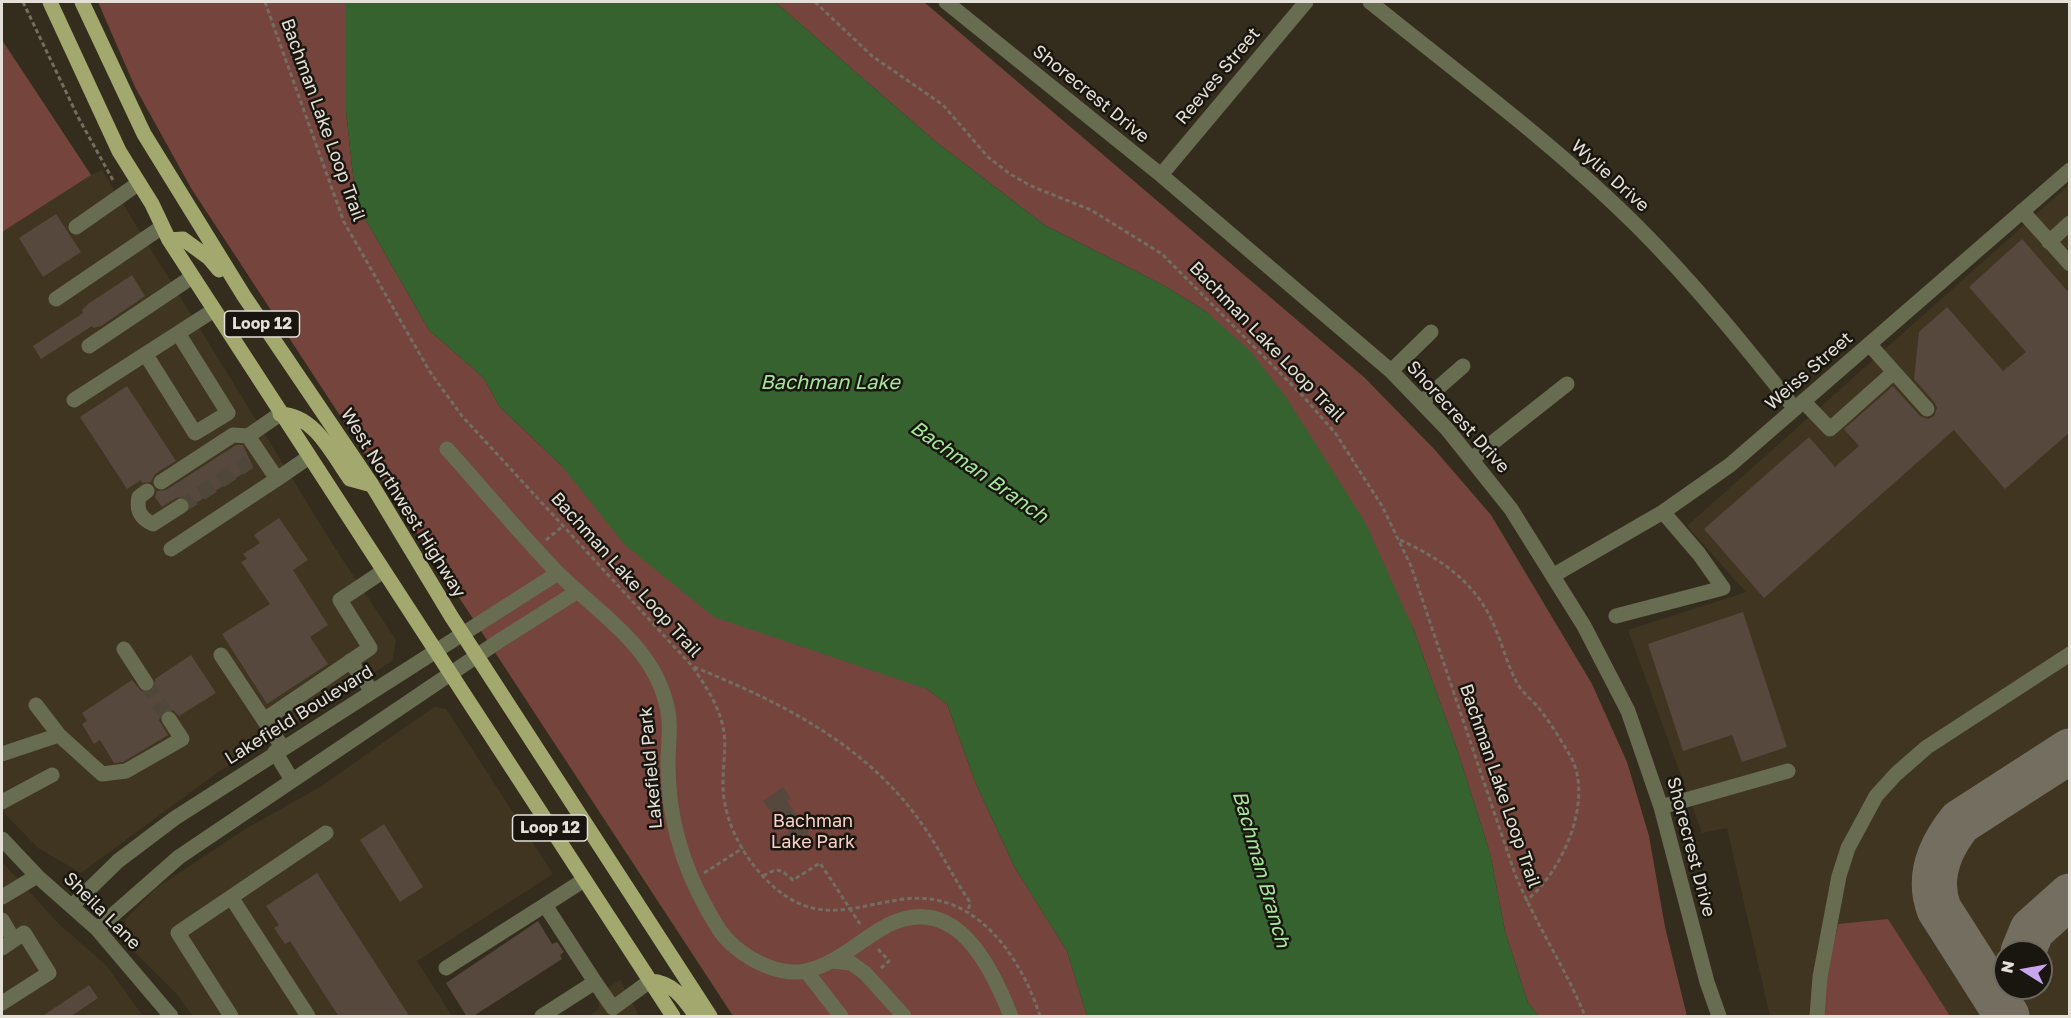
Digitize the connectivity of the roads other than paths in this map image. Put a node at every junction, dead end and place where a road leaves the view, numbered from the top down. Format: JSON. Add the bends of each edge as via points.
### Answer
{"nodes":[{"id":1,"x":50,"y":2,"type":"edge"},
{"id":2,"x":82,"y":2,"type":"edge"},
{"id":3,"x":946,"y":2,"type":"edge"},
{"id":4,"x":1305,"y":2,"type":"edge"},
{"id":5,"x":1370,"y":2,"type":"edge"},
{"id":6,"x":2070,"y":170,"type":"edge"},
{"id":7,"x":1161,"y":175,"type":"junction"},
{"id":8,"x":139,"y":183,"type":"junction"},
{"id":9,"x":2022,"y":211,"type":"junction"},
{"id":10,"x":2070,"y":223,"type":"edge"},
{"id":11,"x":76,"y":227,"type":"dead end"},
{"id":12,"x":165,"y":233,"type":"junction"},
{"id":13,"x":2049,"y":242,"type":"junction"},
{"id":14,"x":2070,"y":264,"type":"edge"},
{"id":15,"x":192,"y":277,"type":"junction"},
{"id":16,"x":244,"y":296,"type":"junction"},
{"id":17,"x":56,"y":299,"type":"dead end"},
{"id":18,"x":214,"y":310,"type":"junction"},
{"id":19,"x":1431,"y":332,"type":"dead end"},
{"id":20,"x":178,"y":333,"type":"junction"},
{"id":21,"x":1870,"y":345,"type":"junction"},
{"id":22,"x":89,"y":346,"type":"dead end"},
{"id":23,"x":146,"y":355,"type":"junction"},
{"id":24,"x":1463,"y":366,"type":"dead end"},
{"id":25,"x":1391,"y":371,"type":"junction"},
{"id":26,"x":1894,"y":372,"type":"junction"},
{"id":27,"x":1567,"y":384,"type":"dead end"},
{"id":28,"x":74,"y":400,"type":"dead end"},
{"id":29,"x":1422,"y":402,"type":"junction"},
{"id":30,"x":1800,"y":405,"type":"junction"},
{"id":31,"x":1927,"y":409,"type":"dead end"},
{"id":32,"x":280,"y":414,"type":"junction"},
{"id":33,"x":248,"y":436,"type":"junction"},
{"id":34,"x":447,"y":449,"type":"dead end"},
{"id":35,"x":309,"y":457,"type":"junction"},
{"id":36,"x":1472,"y":459,"type":"junction"},
{"id":37,"x":277,"y":479,"type":"junction"},
{"id":38,"x":161,"y":482,"type":"dead end"},
{"id":39,"x":372,"y":485,"type":"junction"},
{"id":40,"x":147,"y":491,"type":"dead end"},
{"id":41,"x":181,"y":506,"type":"tunnel mouth"},
{"id":42,"x":1663,"y":512,"type":"junction"},
{"id":43,"x":171,"y":549,"type":"dead end"},
{"id":44,"x":382,"y":572,"type":"junction"},
{"id":45,"x":558,"y":573,"type":"junction"},
{"id":46,"x":1554,"y":575,"type":"junction"},
{"id":47,"x":578,"y":591,"type":"junction"},
{"id":48,"x":1616,"y":616,"type":"dead end"},
{"id":49,"x":464,"y":635,"type":"junction"},
{"id":50,"x":124,"y":650,"type":"dead end"},
{"id":51,"x":435,"y":653,"type":"junction"},
{"id":52,"x":2070,"y":654,"type":"edge"},
{"id":53,"x":221,"y":655,"type":"dead end"},
{"id":54,"x":477,"y":656,"type":"junction"},
{"id":55,"x":350,"y":662,"type":"junction"},
{"id":56,"x":449,"y":676,"type":"junction"},
{"id":57,"x":146,"y":683,"type":"tunnel mouth"},
{"id":58,"x":372,"y":691,"type":"junction"},
{"id":59,"x":36,"y":705,"type":"dead end"},
{"id":60,"x":169,"y":719,"type":"tunnel mouth"},
{"id":61,"x":264,"y":720,"type":"junction"},
{"id":62,"x":59,"y":735,"type":"junction"},
{"id":63,"x":279,"y":750,"type":"junction"},
{"id":64,"x":2,"y":754,"type":"edge"},
{"id":65,"x":1788,"y":771,"type":"dead end"},
{"id":66,"x":52,"y":775,"type":"dead end"},
{"id":67,"x":292,"y":780,"type":"junction"},
{"id":68,"x":2,"y":802,"type":"edge"},
{"id":69,"x":1661,"y":807,"type":"junction"},
{"id":70,"x":326,"y":833,"type":"dead end"},
{"id":71,"x":2,"y":838,"type":"edge"},
{"id":72,"x":37,"y":876,"type":"junction"},
{"id":73,"x":584,"y":880,"type":"junction"},
{"id":74,"x":2,"y":897,"type":"edge"},
{"id":75,"x":231,"y":897,"type":"junction"},
{"id":76,"x":545,"y":905,"type":"junction"},
{"id":77,"x":72,"y":906,"type":"junction"},
{"id":78,"x":2,"y":920,"type":"edge"},
{"id":79,"x":97,"y":929,"type":"junction"},
{"id":80,"x":8,"y":944,"type":"edge"},
{"id":81,"x":831,"y":961,"type":"junction"},
{"id":82,"x":446,"y":968,"type":"dead end"},
{"id":83,"x":806,"y":971,"type":"junction"},
{"id":84,"x":650,"y":981,"type":"junction"},
{"id":85,"x":595,"y":982,"type":"junction"},
{"id":86,"x":2,"y":1004,"type":"edge"},
{"id":87,"x":171,"y":1017,"type":"edge"},
{"id":88,"x":231,"y":1017,"type":"edge"},
{"id":89,"x":308,"y":1017,"type":"edge"},
{"id":90,"x":542,"y":1017,"type":"edge"},
{"id":91,"x":673,"y":1017,"type":"edge"},
{"id":92,"x":696,"y":1017,"type":"edge"},
{"id":93,"x":710,"y":1017,"type":"edge"},
{"id":94,"x":841,"y":1017,"type":"edge"},
{"id":95,"x":904,"y":1017,"type":"edge"},
{"id":96,"x":1011,"y":1017,"type":"edge"},
{"id":97,"x":1719,"y":1017,"type":"edge"},
{"id":98,"x":1816,"y":1017,"type":"edge"}],
"edges":[{"from":1,"to":8,"type":"main road","number":"Loop 12","via":[[119,151]]},
{"from":2,"to":16,"type":"main road","name":"West Northwest Highway","number":"Loop 12","via":[[144,134]]},
{"from":3,"to":7,"type":"street","name":"Shorecrest Drive"},
{"from":4,"to":7,"type":"street","name":"Reeves Street"},
{"from":5,"to":30,"type":"street","name":"Wylie Drive","via":[[1571,166],[1636,225]]},
{"from":6,"to":9,"type":"street","name":"Weiss Street"},
{"from":7,"to":25,"type":"street","name":"Shorecrest Drive"},
{"from":8,"to":11,"type":"street"},
{"from":8,"to":12,"type":"main road","number":"Loop 12"},
{"from":9,"to":13,"type":"street"},
{"from":9,"to":21,"type":"street","name":"Weiss Street"},
{"from":10,"to":13,"type":"street"},
{"from":12,"to":15,"type":"main road","number":"Loop 12"},
{"from":12,"to":16,"type":"main road","via":[[183,239],[209,258]]},
{"from":12,"to":17,"type":"street"},
{"from":13,"to":14,"type":"street"},
{"from":15,"to":18,"type":"main road","number":"Loop 12"},
{"from":15,"to":22,"type":"street"},
{"from":16,"to":39,"type":"main road","name":"West Northwest Highway","number":"Loop 12"},
{"from":18,"to":20,"type":"street"},
{"from":18,"to":32,"type":"main road","number":"Loop 12"},
{"from":19,"to":25,"type":"street"},
{"from":20,"to":23,"type":"street"},
{"from":20,"to":23,"type":"street","via":[[228,413],[195,433]]},
{"from":21,"to":26,"type":"street"},
{"from":21,"to":30,"type":"street","name":"Weiss Street"},
{"from":23,"to":28,"type":"street"},
{"from":24,"to":29,"type":"street"},
{"from":25,"to":29,"type":"street","name":"Shorecrest Drive"},
{"from":26,"to":30,"type":"street","name":"Wylie Drive","via":[[1830,429]]},
{"from":26,"to":31,"type":"street"},
{"from":27,"to":36,"type":"street"},
{"from":29,"to":36,"type":"street","name":"Shorecrest Drive"},
{"from":30,"to":42,"type":"street","name":"Weiss Street","via":[[1730,465]]},
{"from":32,"to":33,"type":"street"},
{"from":32,"to":35,"type":"main road","number":"Loop 12"},
{"from":32,"to":39,"type":"main road","via":[[293,414],[317,431],[350,479]]},
{"from":33,"to":37,"type":"street","via":[[255,458]]},
{"from":33,"to":38,"type":"street","via":[[233,435]]},
{"from":34,"to":45,"type":"street","name":"Lakefield Park"},
{"from":35,"to":37,"type":"street"},
{"from":35,"to":44,"type":"main road","number":"Loop 12"},
{"from":36,"to":46,"type":"street","name":"Shorecrest Drive"},
{"from":37,"to":43,"type":"street"},
{"from":39,"to":49,"type":"main road","name":"West Northwest Highway","number":"Loop 12"},
{"from":40,"to":41,"type":"street","via":[[139,497],[137,507],[144,520],[153,524]]},
{"from":42,"to":46,"type":"street","name":"Weiss Street"},
{"from":42,"to":48,"type":"street","via":[[1723,588]]},
{"from":44,"to":51,"type":"main road","number":"Loop 12"},
{"from":44,"to":55,"type":"street","via":[[340,600],[370,648]]},
{"from":45,"to":47,"type":"street","name":"Lakefield Park"},
{"from":45,"to":49,"type":"street","name":"Lakefield Boulevard"},
{"from":46,"to":69,"type":"street","name":"Shorecrest Drive","via":[[1628,711]]},
{"from":47,"to":54,"type":"street"},
{"from":47,"to":83,"type":"street","name":"Lakefield Park","via":[[629,639],[657,675],[667,704],[671,812],[679,851],[718,929],[733,946],[767,966]]},
{"from":49,"to":51,"type":"street","name":"Lakefield Boulevard"},
{"from":49,"to":54,"type":"main road","name":"West Northwest Highway","number":"Loop 12"},
{"from":50,"to":57,"type":"street"},
{"from":51,"to":56,"type":"main road","number":"Loop 12"},
{"from":51,"to":58,"type":"street","name":"Lakefield Boulevard"},
{"from":52,"to":98,"type":"street","via":[[1927,747],[1876,796],[1848,848],[1839,876]]},
{"from":53,"to":61,"type":"street"},
{"from":54,"to":56,"type":"street"},
{"from":54,"to":93,"type":"main road","name":"West Northwest Highway","number":"Loop 12"},
{"from":55,"to":58,"type":"street"},
{"from":55,"to":61,"type":"street"},
{"from":56,"to":67,"type":"street"},
{"from":56,"to":73,"type":"main road","number":"Loop 12"},
{"from":58,"to":63,"type":"street","name":"Lakefield Boulevard"},
{"from":59,"to":62,"type":"street"},
{"from":60,"to":62,"type":"street","via":[[182,739],[126,771],[102,774]]},
{"from":61,"to":63,"type":"street"},
{"from":62,"to":64,"type":"street"},
{"from":63,"to":67,"type":"street"},
{"from":63,"to":77,"type":"street","name":"Lakefield Boulevard","via":[[148,837]]},
{"from":65,"to":69,"type":"street"},
{"from":66,"to":68,"type":"street"},
{"from":67,"to":79,"type":"street","via":[[179,858]]},
{"from":69,"to":97,"type":"street","name":"Shorecrest Drive"},
{"from":70,"to":75,"type":"street"},
{"from":71,"to":72,"type":"street","name":"Sheila Lane"},
{"from":72,"to":74,"type":"street"},
{"from":72,"to":77,"type":"street","name":"Sheila Lane"},
{"from":73,"to":76,"type":"street"},
{"from":73,"to":84,"type":"main road","number":"Loop 12"},
{"from":75,"to":88,"type":"street","via":[[178,933]]},
{"from":75,"to":89,"type":"street"},
{"from":76,"to":82,"type":"street"},
{"from":76,"to":85,"type":"street"},
{"from":77,"to":79,"type":"street","name":"Sheila Lane"},
{"from":78,"to":80,"type":"street"},
{"from":79,"to":87,"type":"street","name":"Sheila Lane"},
{"from":80,"to":86,"type":"street","via":[[24,933],[49,973]]},
{"from":81,"to":83,"type":"street","name":"Lakefield Park"},
{"from":81,"to":95,"type":"street","via":[[851,963]]},
{"from":81,"to":96,"type":"street","name":"Lakefield Park","via":[[888,926],[910,917],[933,918],[976,948]]},
{"from":83,"to":94,"type":"street"},
{"from":84,"to":85,"type":"street","via":[[613,1008]]},
{"from":84,"to":91,"type":"main road","number":"Loop 12"},
{"from":84,"to":92,"type":"main road","via":[[674,988]]},
{"from":85,"to":90,"type":"street"}]}
